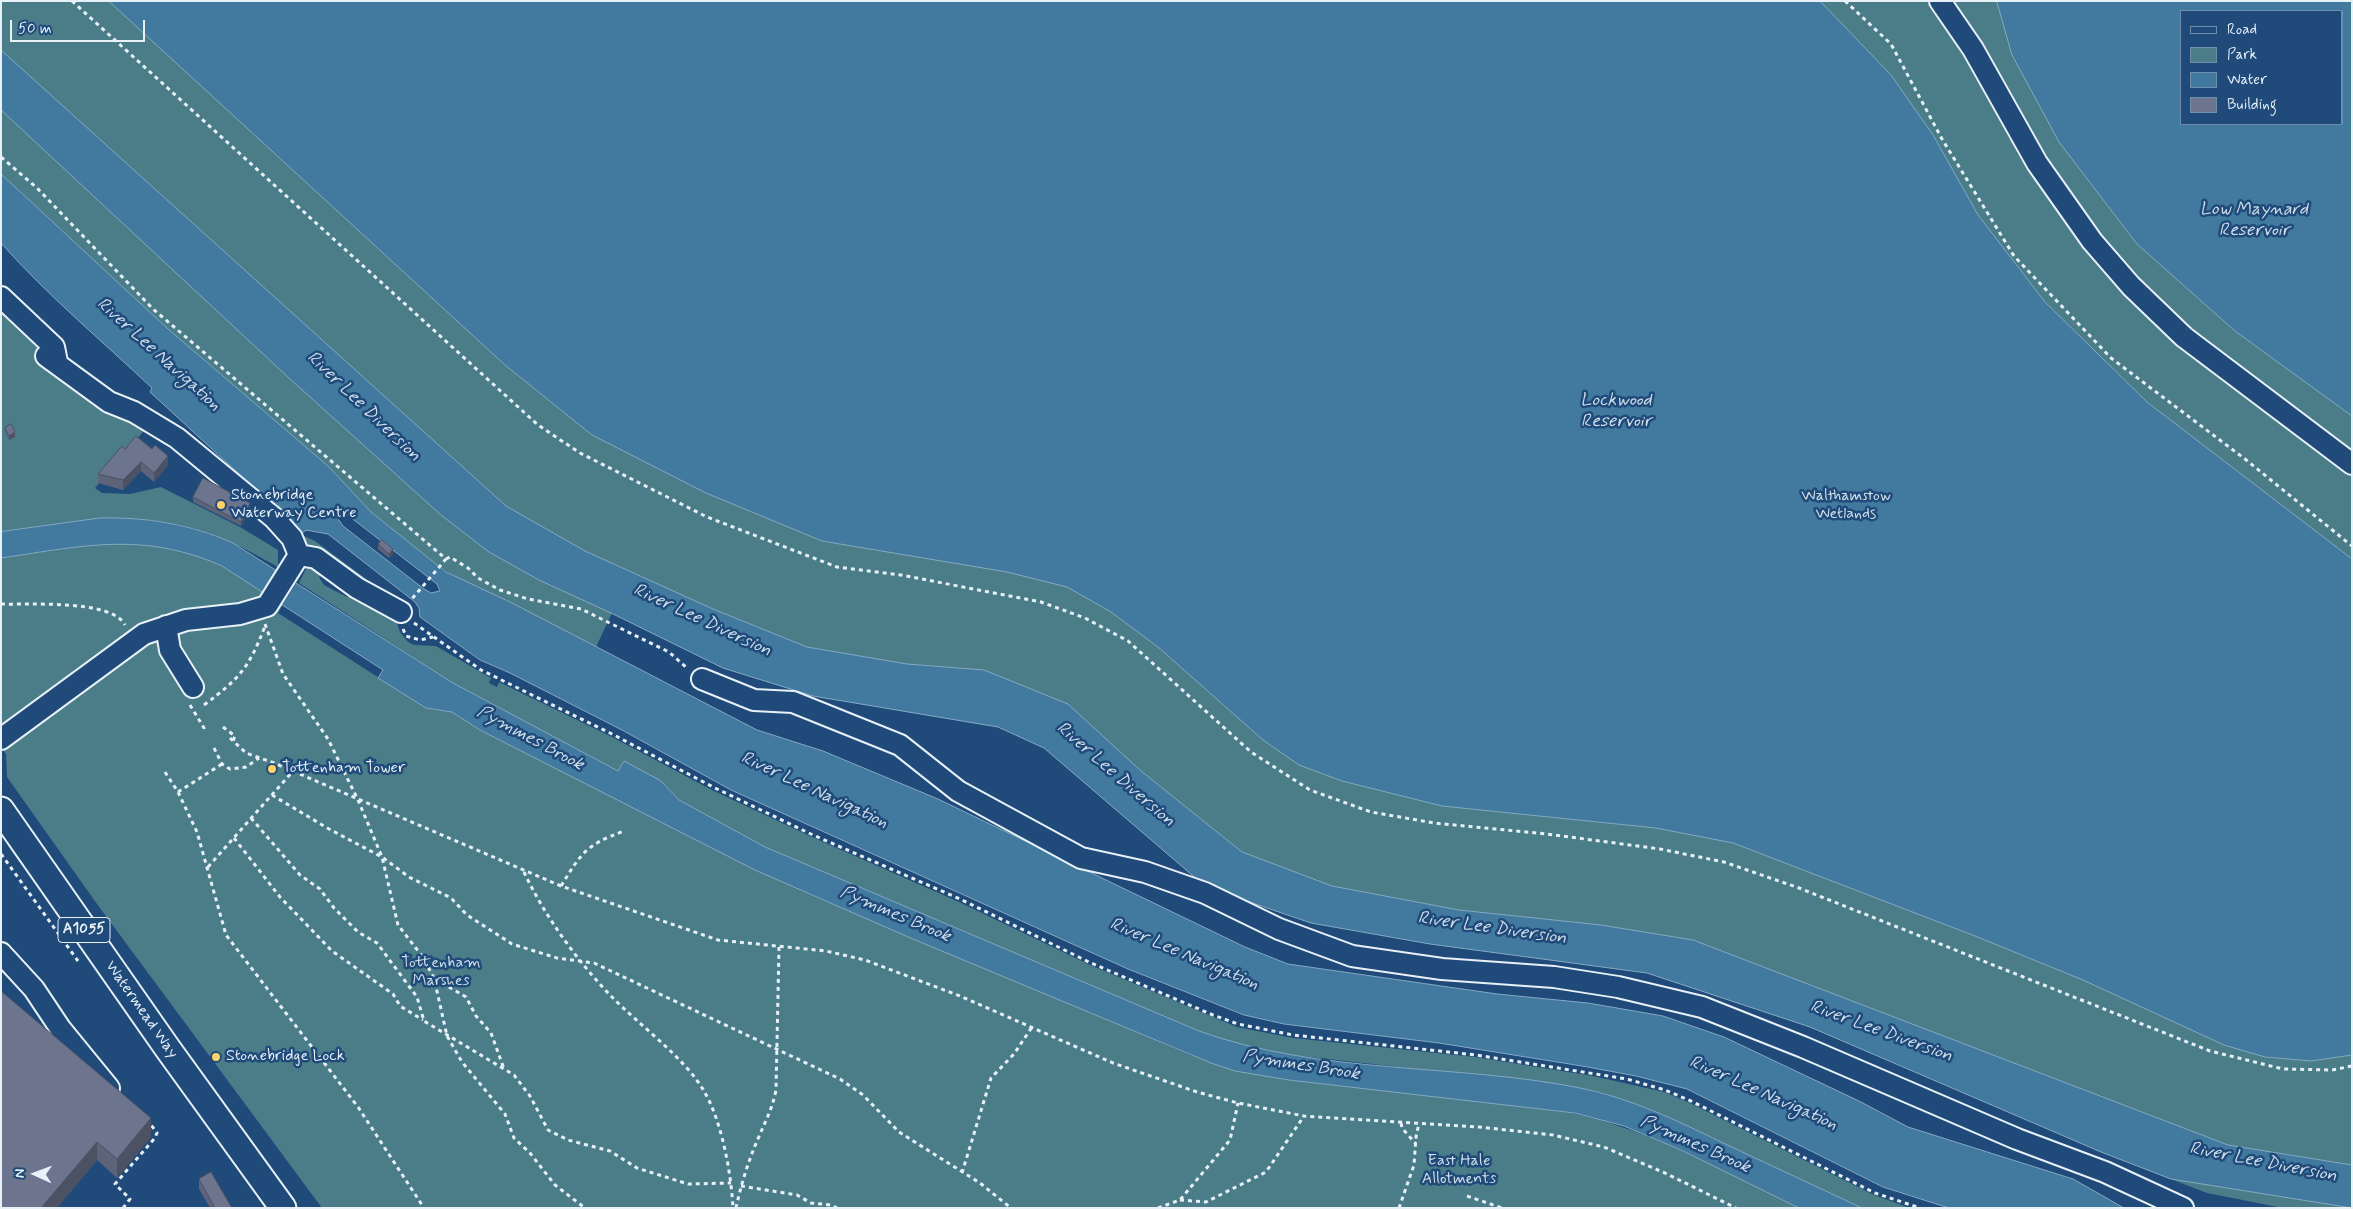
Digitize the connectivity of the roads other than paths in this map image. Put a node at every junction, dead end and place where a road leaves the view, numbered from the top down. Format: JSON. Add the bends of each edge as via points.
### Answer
{"nodes":[{"id":1,"x":1940,"y":1,"type":"edge"},
{"id":2,"x":1,"y":297,"type":"edge"},
{"id":3,"x":2352,"y":464,"type":"edge"},
{"id":4,"x":299,"y":555,"type":"junction"},
{"id":5,"x":404,"y":611,"type":"road end"},
{"id":6,"x":166,"y":626,"type":"junction"},
{"id":7,"x":702,"y":679,"type":"road end"},
{"id":8,"x":189,"y":694,"type":"road end"},
{"id":9,"x":1,"y":740,"type":"edge"},
{"id":10,"x":1,"y":810,"type":"edge"},
{"id":11,"x":1,"y":954,"type":"edge"},
{"id":12,"x":149,"y":1122,"type":"edge"},
{"id":13,"x":283,"y":1208,"type":"edge"},
{"id":14,"x":2183,"y":1208,"type":"edge"}],
"edges":[{"from":1,"to":3,"type":"lane","via":[[1973,49],[2037,163],[2092,241],[2131,286],[2184,337]]},
{"from":2,"to":4,"type":"lane","via":[[54,347],[51,359],[109,402],[134,412],[177,438],[274,518],[292,538]]},
{"from":4,"to":5,"type":"lane","via":[[316,558],[357,588]]},
{"from":4,"to":6,"type":"lane","via":[[266,611],[186,620]]},
{"from":6,"to":8,"type":"lane","via":[[170,650]]},
{"from":6,"to":9,"type":"lane","via":[[144,634]]},
{"from":7,"to":14,"type":"lane","via":[[754,700],[793,702],[900,745],[958,790],[1081,858],[1145,872],[1352,956],[1442,969],[1554,977],[1618,986],[1702,1007],[1812,1050],[2017,1139],[2105,1172]]},
{"from":10,"to":13,"type":"main road","name":"Watermead Way","number":"A1055"},
{"from":11,"to":12,"type":"lane","via":[[34,990],[103,1083]]}]}
